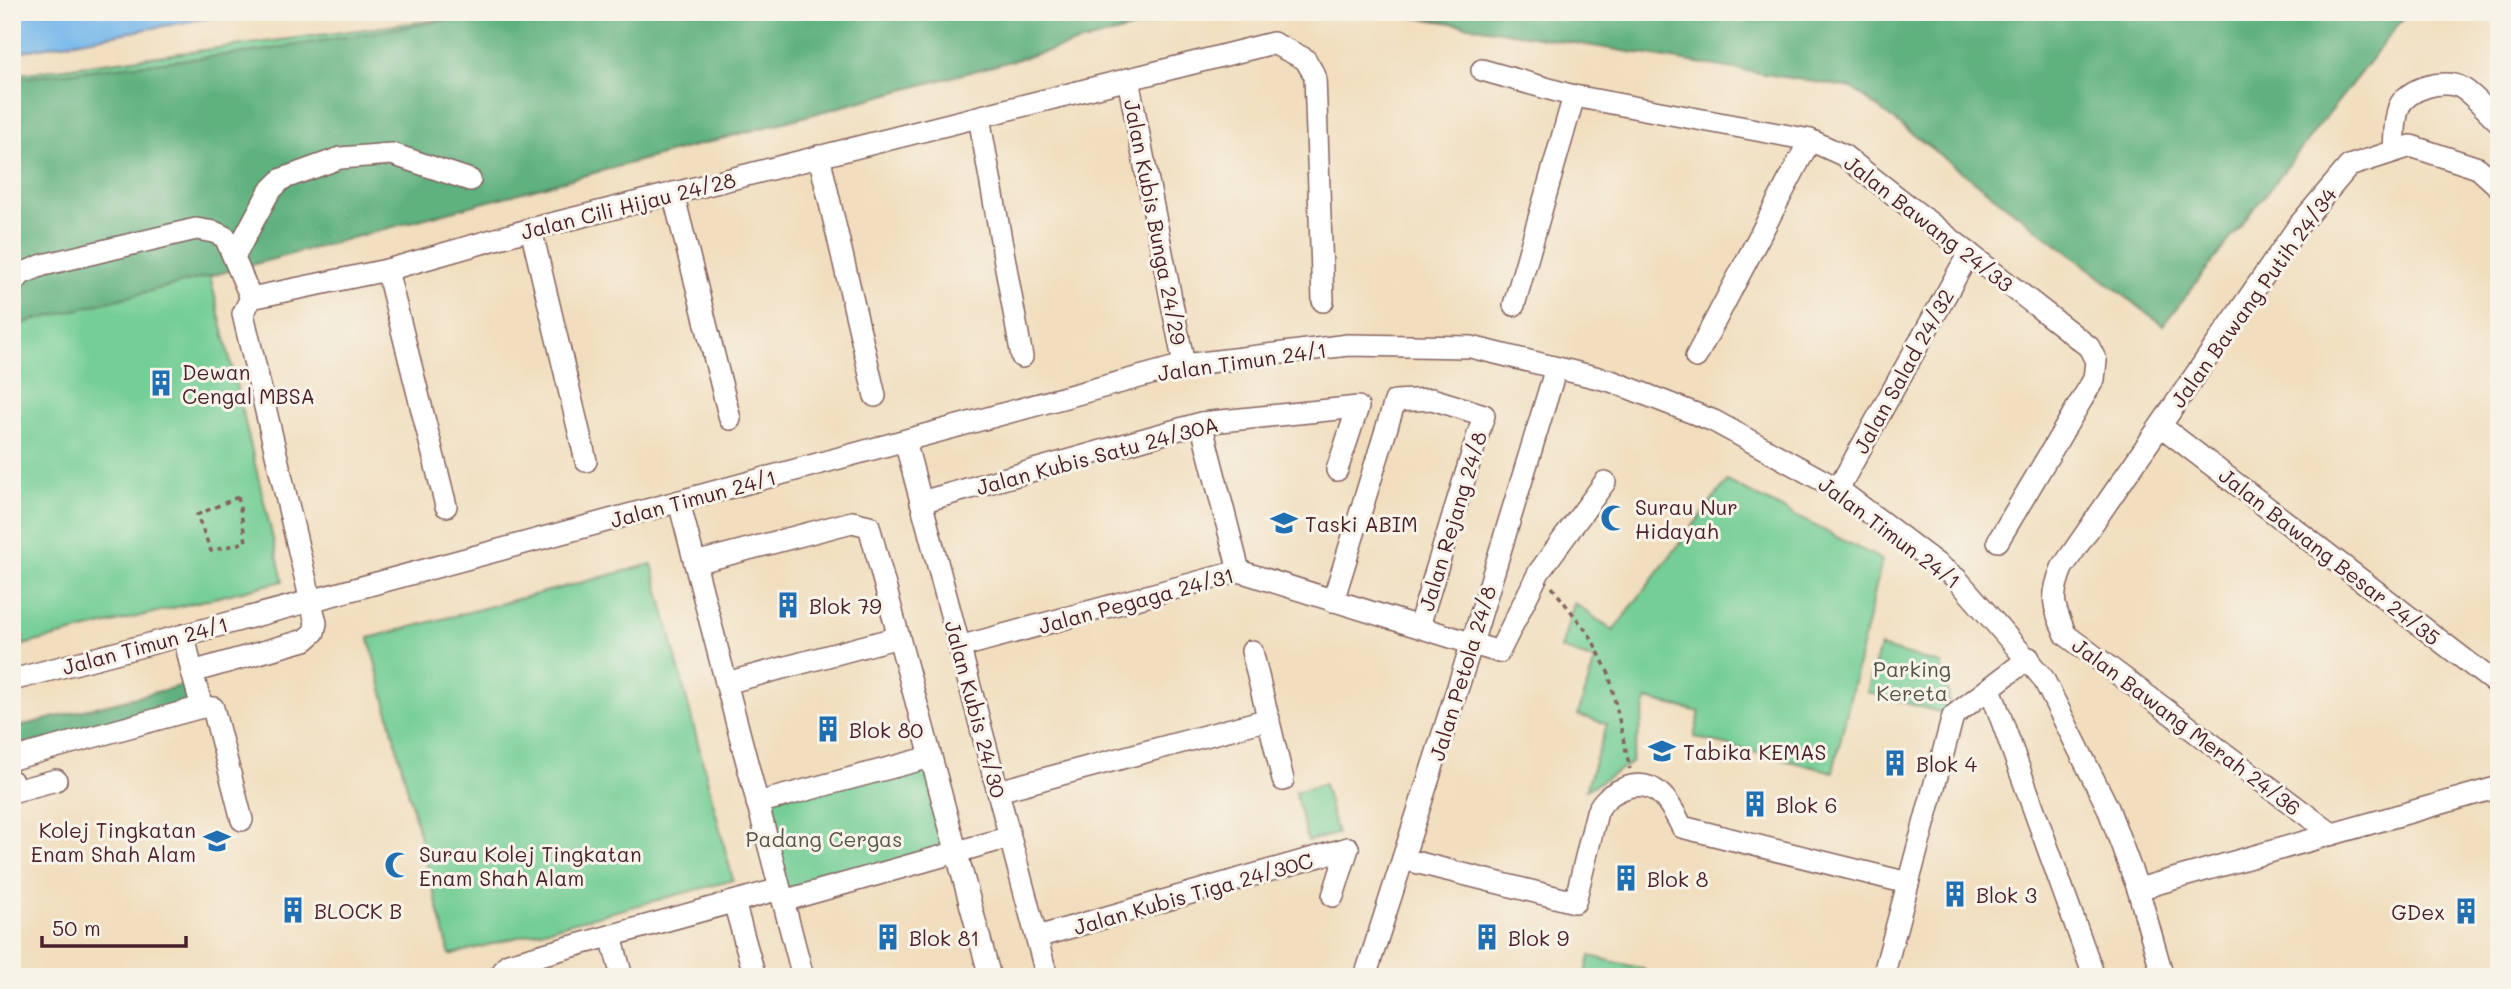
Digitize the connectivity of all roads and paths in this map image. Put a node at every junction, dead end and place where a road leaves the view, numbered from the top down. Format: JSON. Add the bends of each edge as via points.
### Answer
{"nodes":[{"id":1,"x":1482,"y":70,"type":"dead end"},
{"id":2,"x":1128,"y":79,"type":"junction"},
{"id":3,"x":1574,"y":96,"type":"junction"},
{"id":4,"x":979,"y":117,"type":"junction"},
{"id":5,"x":2499,"y":122,"type":"edge"},
{"id":6,"x":1811,"y":140,"type":"junction"},
{"id":7,"x":2394,"y":151,"type":"junction"},
{"id":8,"x":819,"y":156,"type":"junction"},
{"id":9,"x":470,"y":180,"type":"dead end"},
{"id":10,"x":2499,"y":187,"type":"edge"},
{"id":11,"x":673,"y":194,"type":"junction"},
{"id":12,"x":531,"y":229,"type":"junction"},
{"id":13,"x":1969,"y":253,"type":"junction"},
{"id":14,"x":234,"y":257,"type":"junction"},
{"id":15,"x":387,"y":270,"type":"junction"},
{"id":16,"x":12,"y":285,"type":"edge"},
{"id":17,"x":251,"y":298,"type":"junction"},
{"id":18,"x":1323,"y":301,"type":"dead end"},
{"id":19,"x":1514,"y":305,"type":"dead end"},
{"id":20,"x":1022,"y":357,"type":"dead end"},
{"id":21,"x":1696,"y":357,"type":"dead end"},
{"id":22,"x":1184,"y":365,"type":"junction"},
{"id":23,"x":1556,"y":368,"type":"junction"},
{"id":24,"x":875,"y":396,"type":"dead end"},
{"id":25,"x":730,"y":419,"type":"dead end"},
{"id":26,"x":1201,"y":423,"type":"junction"},
{"id":27,"x":2161,"y":426,"type":"junction"},
{"id":28,"x":905,"y":442,"type":"junction"},
{"id":29,"x":586,"y":461,"type":"dead end"},
{"id":30,"x":1337,"y":470,"type":"dead end"},
{"id":31,"x":1605,"y":482,"type":"dead end"},
{"id":32,"x":1838,"y":489,"type":"junction"},
{"id":33,"x":679,"y":502,"type":"junction"},
{"id":34,"x":921,"y":502,"type":"junction"},
{"id":35,"x":446,"y":506,"type":"dead end"},
{"id":36,"x":1998,"y":541,"type":"dead end"},
{"id":37,"x":246,"y":542,"type":"joint"},
{"id":38,"x":695,"y":563,"type":"junction"},
{"id":39,"x":2062,"y":568,"type":"joint"},
{"id":40,"x":1239,"y":571,"type":"junction"},
{"id":41,"x":1539,"y":572,"type":"junction"},
{"id":42,"x":312,"y":600,"type":"junction"},
{"id":43,"x":1333,"y":601,"type":"junction"},
{"id":44,"x":1419,"y":626,"type":"junction"},
{"id":45,"x":184,"y":635,"type":"junction"},
{"id":46,"x":899,"y":637,"type":"junction"},
{"id":47,"x":1472,"y":643,"type":"junction"},
{"id":48,"x":959,"y":647,"type":"junction"},
{"id":49,"x":1252,"y":651,"type":"dead end"},
{"id":50,"x":2029,"y":659,"type":"junction"},
{"id":51,"x":192,"y":671,"type":"junction"},
{"id":52,"x":12,"y":680,"type":"edge"},
{"id":53,"x":726,"y":683,"type":"junction"},
{"id":54,"x":2499,"y":686,"type":"edge"},
{"id":55,"x":1990,"y":688,"type":"junction"},
{"id":56,"x":202,"y":707,"type":"junction"},
{"id":57,"x":1269,"y":719,"type":"junction"},
{"id":58,"x":931,"y":757,"type":"junction"},
{"id":59,"x":12,"y":759,"type":"edge"},
{"id":60,"x":56,"y":780,"type":"dead end"},
{"id":61,"x":1283,"y":780,"type":"dead end"},
{"id":62,"x":12,"y":781,"type":"edge"},
{"id":63,"x":1634,"y":785,"type":"junction"},
{"id":64,"x":2499,"y":787,"type":"edge"},
{"id":65,"x":998,"y":791,"type":"junction"},
{"id":66,"x":757,"y":803,"type":"junction"},
{"id":67,"x":242,"y":820,"type":"dead end"},
{"id":68,"x":2332,"y":834,"type":"junction"},
{"id":69,"x":1010,"y":837,"type":"junction"},
{"id":70,"x":957,"y":852,"type":"junction"},
{"id":71,"x":1403,"y":859,"type":"junction"},
{"id":72,"x":1908,"y":883,"type":"junction"},
{"id":73,"x":2138,"y":889,"type":"junction"},
{"id":74,"x":781,"y":895,"type":"junction"},
{"id":75,"x":1333,"y":896,"type":"dead end"},
{"id":76,"x":734,"y":902,"type":"junction"},
{"id":77,"x":611,"y":936,"type":"junction"},
{"id":78,"x":1037,"y":937,"type":"junction"},
{"id":79,"x":986,"y":976,"type":"edge"},
{"id":80,"x":2094,"y":976,"type":"edge"},
{"id":81,"x":499,"y":977,"type":"edge"},
{"id":82,"x":622,"y":977,"type":"edge"},
{"id":83,"x":755,"y":977,"type":"edge"},
{"id":84,"x":803,"y":977,"type":"edge"},
{"id":85,"x":1047,"y":977,"type":"edge"},
{"id":86,"x":1365,"y":977,"type":"edge"},
{"id":87,"x":1883,"y":977,"type":"edge"},
{"id":88,"x":2163,"y":977,"type":"edge"}],
"edges":[{"from":1,"to":3,"type":"street","name":"Jalan Bawang 24/33"},
{"from":2,"to":4,"type":"street","name":"Jalan Cili Hijau 24/28"},
{"from":2,"to":18,"type":"street","name":"Jalan Cili Hijau 24/28","via":[[1273,43],[1305,59],[1315,76]]},
{"from":2,"to":22,"type":"street","name":"Jalan Kubis Bunga 24/29"},
{"from":3,"to":6,"type":"street","name":"Jalan Bawang 24/33"},
{"from":3,"to":19,"type":"street"},
{"from":4,"to":8,"type":"street","name":"Jalan Cili Hijau 24/28"},
{"from":4,"to":20,"type":"street"},
{"from":5,"to":7,"type":"street","via":[[2461,88],[2445,83],[2427,86],[2404,99],[2398,109]]},
{"from":6,"to":13,"type":"street","name":"Jalan Bawang 24/33","via":[[1843,155]]},
{"from":6,"to":21,"type":"street"},
{"from":7,"to":10,"type":"street","name":"Jalan Bawang Putih 24/34","via":[[2411,146],[2456,160],[2478,168]]},
{"from":7,"to":27,"type":"street","name":"Jalan Bawang Putih 24/34","via":[[2349,166],[2300,225]]},
{"from":8,"to":11,"type":"street","name":"Jalan Cili Hijau 24/28"},
{"from":8,"to":24,"type":"street"},
{"from":9,"to":14,"type":"street","via":[[392,154],[340,158],[282,179],[269,192]]},
{"from":11,"to":12,"type":"street","name":"Jalan Cili Hijau 24/28"},
{"from":11,"to":25,"type":"street"},
{"from":12,"to":15,"type":"street","name":"Jalan Cili Hijau 24/28"},
{"from":12,"to":29,"type":"street"},
{"from":13,"to":32,"type":"street","name":"Jalan Salad 24/32"},
{"from":13,"to":36,"type":"street","name":"Jalan Bawang 24/33","via":[[2089,347],[2096,361],[2094,380]]},
{"from":14,"to":16,"type":"street","via":[[225,237],[196,229],[43,265],[21,274]]},
{"from":14,"to":17,"type":"street"},
{"from":15,"to":17,"type":"street","name":"Jalan Cili Hijau 24/28"},
{"from":15,"to":35,"type":"street"},
{"from":17,"to":42,"type":"street","via":[[243,314]]},
{"from":22,"to":23,"type":"street","name":"Jalan Timun 24/1","via":[[1348,345],[1471,347]]},
{"from":22,"to":28,"type":"street","name":"Jalan Timun 24/1"},
{"from":23,"to":32,"type":"street","name":"Jalan Timun 24/1","via":[[1611,381],[1714,422]]},
{"from":23,"to":47,"type":"street","name":"Jalan Petola 24/8"},
{"from":26,"to":30,"type":"street","name":"Jalan Kubis Satu 24/30A","via":[[1358,407]]},
{"from":26,"to":34,"type":"street","name":"Jalan Kubis Satu 24/30A"},
{"from":26,"to":40,"type":"street"},
{"from":27,"to":39,"type":"street","name":"Jalan Bawang Putih 24/34"},
{"from":27,"to":54,"type":"street","name":"Jalan Bawang Besar 24/35"},
{"from":28,"to":33,"type":"street","name":"Jalan Timun 24/1"},
{"from":28,"to":34,"type":"street","name":"Jalan Kubis 24/30"},
{"from":31,"to":41,"type":"street"},
{"from":32,"to":50,"type":"street","name":"Jalan Timun 24/1","via":[[1957,579]]},
{"from":33,"to":38,"type":"street"},
{"from":33,"to":42,"type":"street","name":"Jalan Timun 24/1"},
{"from":34,"to":48,"type":"street","name":"Jalan Kubis 24/30"},
{"from":37,"to":37,"type":"path","via":[[211,551],[197,515],[238,497]]},
{"from":38,"to":46,"type":"street","via":[[852,522],[869,526]]},
{"from":38,"to":53,"type":"street"},
{"from":39,"to":68,"type":"street","name":"Jalan Bawang Merah 24/36","via":[[2054,589],[2055,611],[2066,635]]},
{"from":40,"to":43,"type":"street","name":"Jalan Pegaga 24/31"},
{"from":40,"to":48,"type":"street","name":"Jalan Pegaga 24/31"},
{"from":41,"to":47,"type":"street","name":"Jalan Pegaga 24/31","via":[[1500,652]]},
{"from":41,"to":63,"type":"path","via":[[1591,637],[1609,674]]},
{"from":42,"to":45,"type":"street","name":"Jalan Timun 24/1"},
{"from":42,"to":51,"type":"street","via":[[316,624],[305,640]]},
{"from":43,"to":44,"type":"street","name":"Jalan Pegaga 24/31"},
{"from":43,"to":44,"type":"street","name":"Jalan Rejang 24/8","via":[[1395,401],[1432,398],[1485,415]]},
{"from":44,"to":47,"type":"street","name":"Jalan Pegaga 24/31"},
{"from":45,"to":51,"type":"street"},
{"from":45,"to":52,"type":"street","name":"Jalan Timun 24/1"},
{"from":46,"to":53,"type":"street"},
{"from":46,"to":58,"type":"street"},
{"from":47,"to":71,"type":"street","name":"Jalan Petola 24/8"},
{"from":48,"to":65,"type":"street","name":"Jalan Kubis 24/30"},
{"from":49,"to":57,"type":"street"},
{"from":50,"to":55,"type":"street"},
{"from":50,"to":73,"type":"street","name":"Jalan Timun 24/1","via":[[2108,808]]},
{"from":51,"to":56,"type":"street"},
{"from":53,"to":66,"type":"street"},
{"from":55,"to":72,"type":"street","via":[[1953,716]]},
{"from":55,"to":80,"type":"street"},
{"from":56,"to":59,"type":"street"},
{"from":56,"to":67,"type":"street","via":[[213,708]]},
{"from":57,"to":61,"type":"street"},
{"from":57,"to":65,"type":"street"},
{"from":58,"to":66,"type":"street"},
{"from":58,"to":70,"type":"street"},
{"from":60,"to":62,"type":"street","via":[[15,791]]},
{"from":63,"to":71,"type":"street","via":[[1602,802],[1575,902]]},
{"from":63,"to":72,"type":"street","via":[[1660,793],[1682,827]]},
{"from":64,"to":68,"type":"street"},
{"from":65,"to":69,"type":"street","name":"Jalan Kubis 24/30"},
{"from":66,"to":74,"type":"street"},
{"from":68,"to":73,"type":"street"},
{"from":69,"to":70,"type":"street"},
{"from":69,"to":78,"type":"street","name":"Jalan Kubis 24/30"},
{"from":70,"to":74,"type":"street"},
{"from":70,"to":79,"type":"street"},
{"from":71,"to":86,"type":"street","name":"Jalan Petola 24/8"},
{"from":72,"to":87,"type":"street"},
{"from":73,"to":88,"type":"street","name":"Jalan Timun 24/1"},
{"from":74,"to":76,"type":"street"},
{"from":74,"to":84,"type":"street"},
{"from":75,"to":78,"type":"street","name":"Jalan Kubis Tiga 24/30C","via":[[1348,848]]},
{"from":76,"to":77,"type":"street"},
{"from":76,"to":83,"type":"street"},
{"from":77,"to":81,"type":"street","via":[[508,964]]},
{"from":77,"to":82,"type":"street"},
{"from":78,"to":85,"type":"street","name":"Jalan Kubis 24/30"}]}
